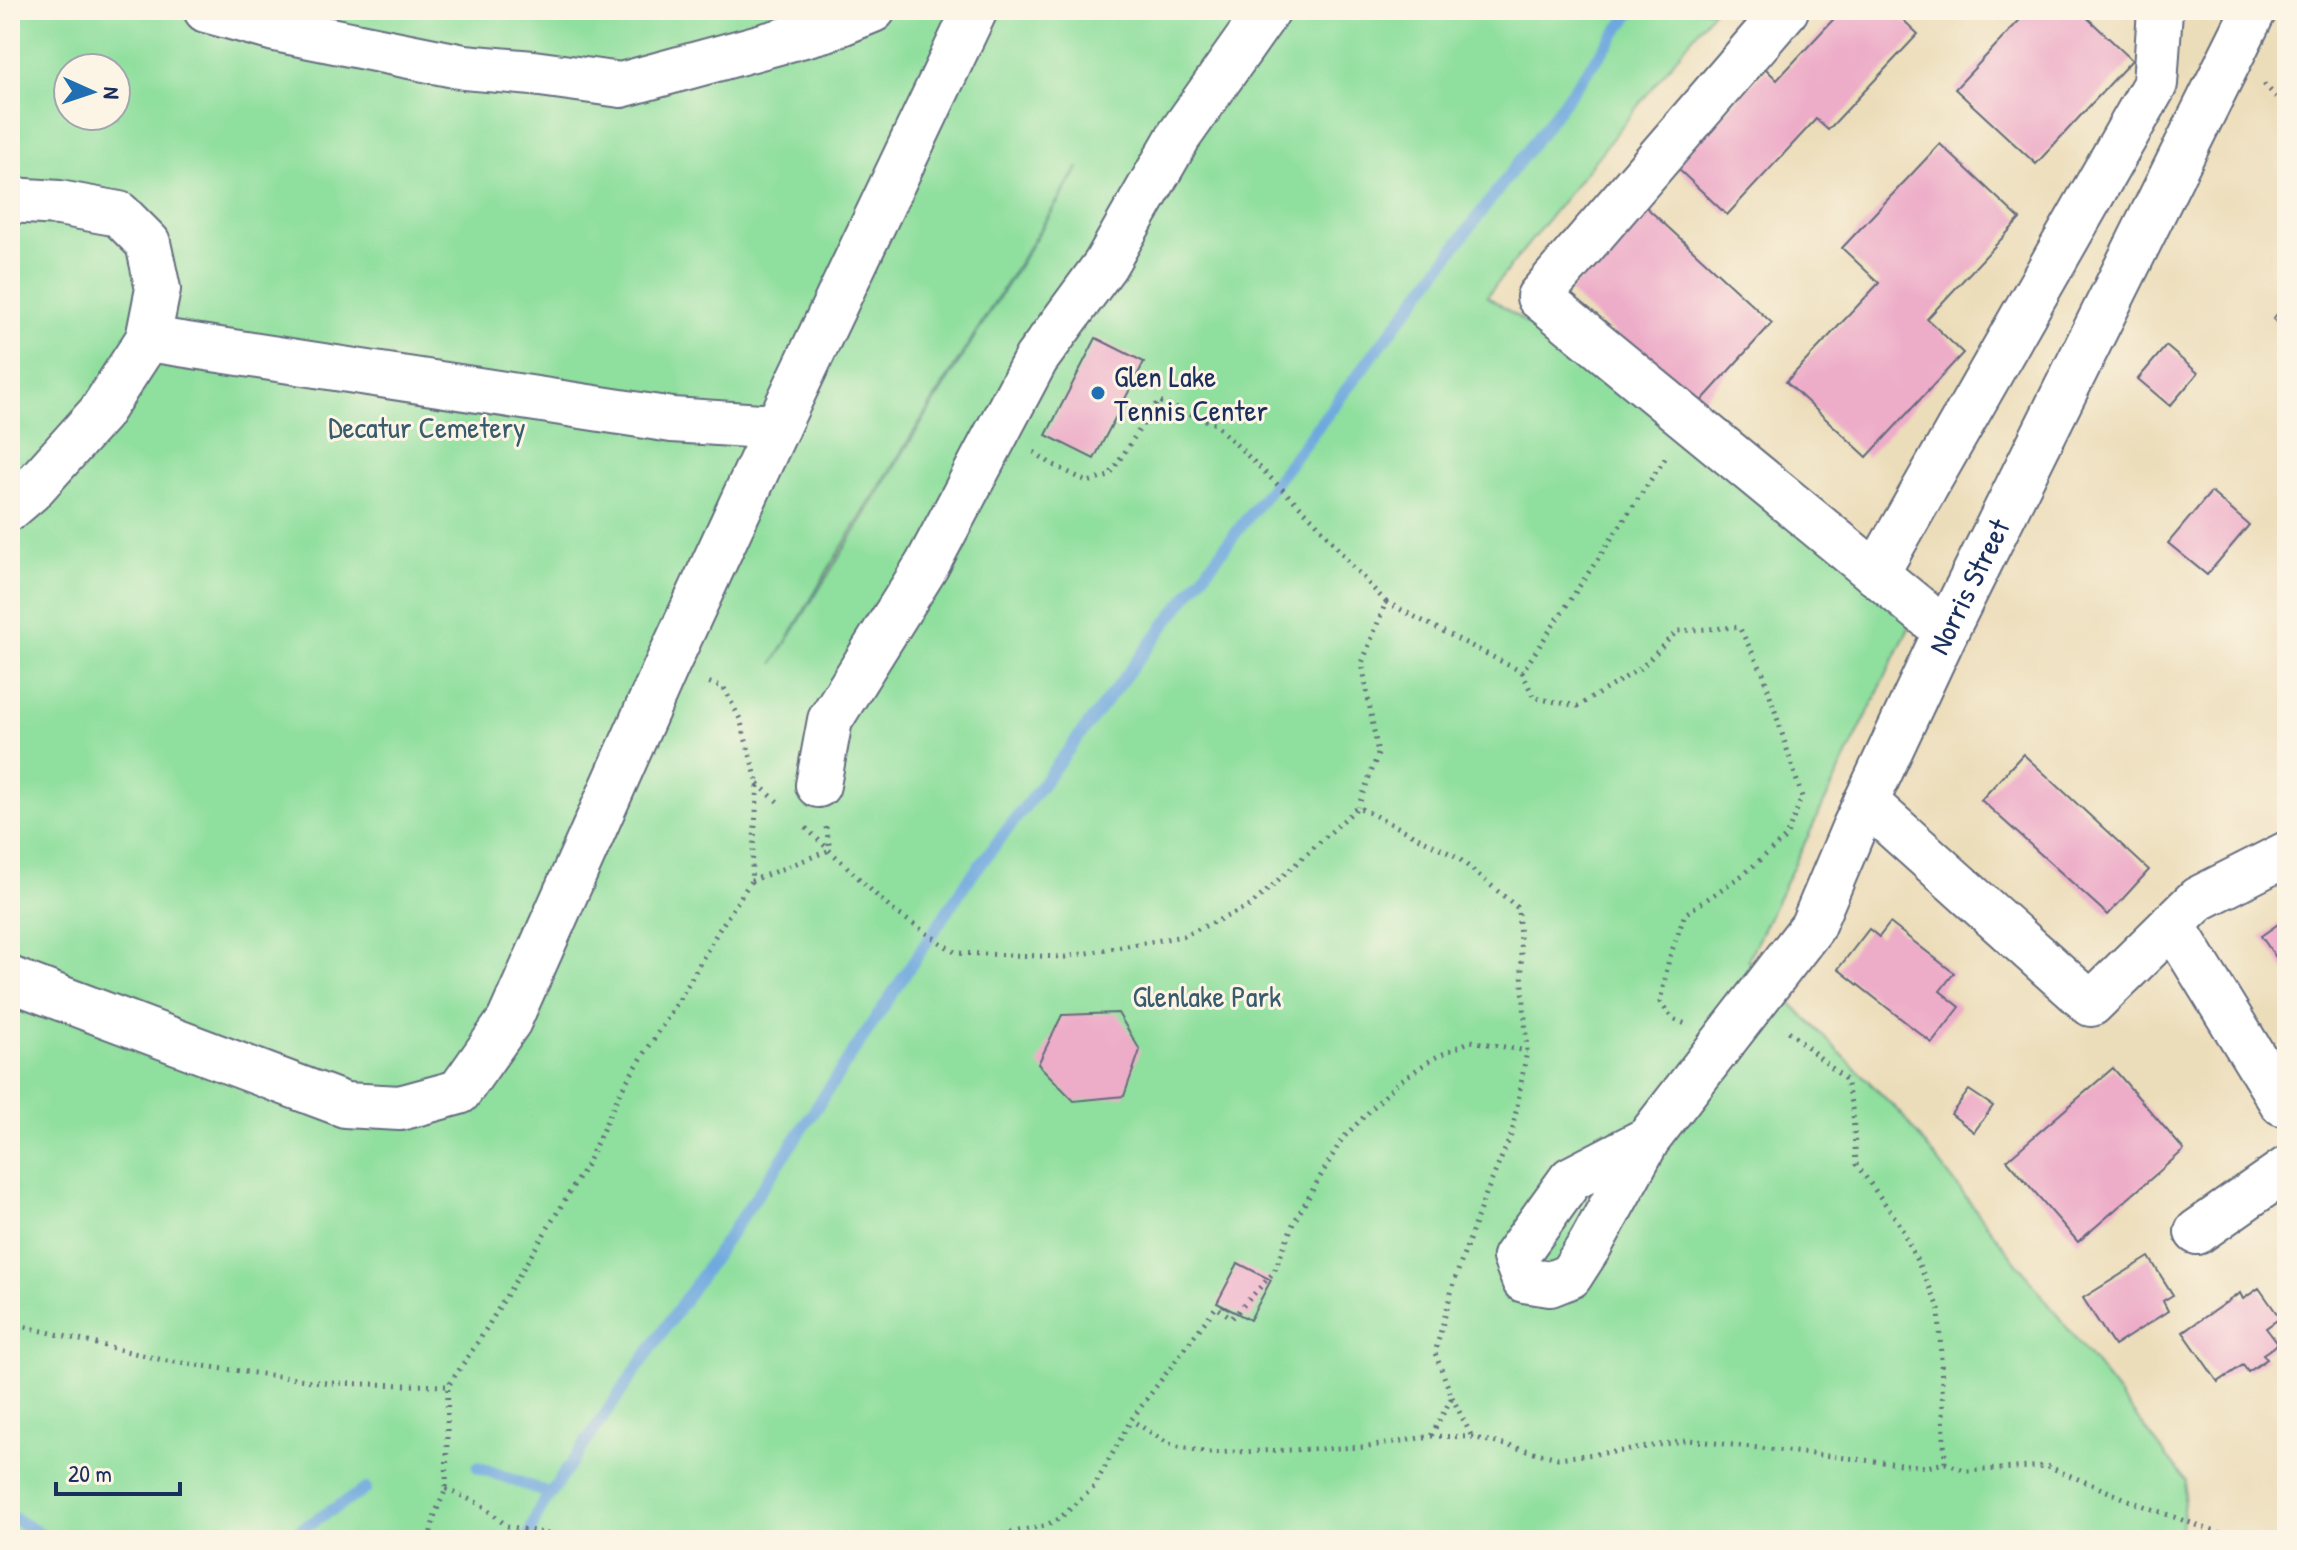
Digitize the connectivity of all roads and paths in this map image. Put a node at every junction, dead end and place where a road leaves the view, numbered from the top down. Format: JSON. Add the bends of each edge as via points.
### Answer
{"nodes":[{"id":1,"x":206,"y":10,"type":"edge"},
{"id":2,"x":873,"y":10,"type":"edge"},
{"id":3,"x":975,"y":10,"type":"edge"},
{"id":4,"x":1268,"y":10,"type":"edge"},
{"id":5,"x":1786,"y":10,"type":"edge"},
{"id":6,"x":2160,"y":10,"type":"edge"},
{"id":7,"x":2254,"y":10,"type":"edge"},
{"id":8,"x":10,"y":200,"type":"edge"},
{"id":9,"x":148,"y":339,"type":"junction"},
{"id":10,"x":777,"y":427,"type":"junction"},
{"id":11,"x":999,"y":430,"type":"junction"},
{"id":12,"x":1670,"y":450,"type":"dead end"},
{"id":13,"x":10,"y":508,"type":"edge"},
{"id":14,"x":1876,"y":574,"type":"junction"},
{"id":15,"x":1386,"y":602,"type":"junction"},
{"id":16,"x":1946,"y":631,"type":"junction"},
{"id":17,"x":666,"y":667,"type":"junction"},
{"id":18,"x":1522,"y":672,"type":"junction"},
{"id":19,"x":818,"y":785,"type":"dead end"},
{"id":20,"x":1866,"y":802,"type":"junction"},
{"id":21,"x":1358,"y":807,"type":"junction"},
{"id":22,"x":2287,"y":854,"type":"edge"},
{"id":23,"x":751,"y":881,"type":"junction"},
{"id":24,"x":2172,"y":924,"type":"junction"},
{"id":25,"x":10,"y":979,"type":"edge"},
{"id":26,"x":1754,"y":1001,"type":"junction"},
{"id":27,"x":1726,"y":1038,"type":"junction"},
{"id":28,"x":1527,"y":1051,"type":"junction"},
{"id":29,"x":2282,"y":1103,"type":"dead end"},
{"id":30,"x":1648,"y":1139,"type":"dead end"},
{"id":31,"x":2287,"y":1169,"type":"edge"},
{"id":32,"x":2197,"y":1232,"type":"dead end"},
{"id":33,"x":10,"y":1323,"type":"edge"},
{"id":34,"x":448,"y":1386,"type":"junction"},
{"id":35,"x":1452,"y":1397,"type":"junction"},
{"id":36,"x":1131,"y":1420,"type":"junction"},
{"id":37,"x":1431,"y":1436,"type":"junction"},
{"id":38,"x":1472,"y":1437,"type":"junction"},
{"id":39,"x":1945,"y":1463,"type":"junction"},
{"id":40,"x":446,"y":1489,"type":"junction"},
{"id":41,"x":2287,"y":1539,"type":"edge"},
{"id":42,"x":429,"y":1540,"type":"edge"},
{"id":43,"x":579,"y":1540,"type":"edge"},
{"id":44,"x":971,"y":1540,"type":"edge"}],
"edges":[{"from":1,"to":2,"type":"street","via":[[464,67],[621,85],[829,28]]},
{"from":3,"to":10,"type":"street"},
{"from":4,"to":11,"type":"street","via":[[1179,136],[1105,265],[1036,359]]},
{"from":5,"to":14,"type":"street","via":[[1539,297]]},
{"from":6,"to":14,"type":"street","via":[[2155,84]]},
{"from":7,"to":16,"type":"street","name":"Norris Street"},
{"from":8,"to":9,"type":"street","via":[[119,214],[148,243],[158,289]]},
{"from":9,"to":10,"type":"street","via":[[672,420]]},
{"from":9,"to":13,"type":"street","via":[[100,413]]},
{"from":10,"to":17,"type":"street"},
{"from":11,"to":15,"type":"path","via":[[1088,482],[1109,476],[1158,401],[1215,424],[1293,499]]},
{"from":11,"to":19,"type":"street","via":[[927,565],[830,720]]},
{"from":12,"to":18,"type":"path"},
{"from":14,"to":16,"type":"street"},
{"from":15,"to":18,"type":"path"},
{"from":15,"to":21,"type":"path","via":[[1362,663],[1378,754]]},
{"from":16,"to":20,"type":"street","name":"Norris Street"},
{"from":17,"to":23,"type":"path","via":[[724,688],[740,719],[758,784]]},
{"from":17,"to":25,"type":"street","via":[[509,1021],[459,1092],[400,1108],[345,1105]]},
{"from":18,"to":27,"type":"path","via":[[1534,698],[1578,706],[1641,668],[1677,631],[1739,627],[1763,673],[1802,797],[1786,837],[1685,914],[1669,959],[1660,1002],[1673,1019]]},
{"from":20,"to":24,"type":"street","via":[[2091,1004]]},
{"from":20,"to":26,"type":"street","name":"Norris Street","via":[[1812,927]]},
{"from":21,"to":23,"type":"path","via":[[1250,906],[1183,936],[1065,957],[956,953],[891,909],[830,850]]},
{"from":21,"to":28,"type":"path","via":[[1457,857],[1518,908]]},
{"from":22,"to":24,"type":"street","via":[[2198,899]]},
{"from":23,"to":34,"type":"path","via":[[621,1090],[588,1162]]},
{"from":24,"to":29,"type":"street"},
{"from":26,"to":27,"type":"street","name":"Norris Street"},
{"from":26,"to":39,"type":"path","via":[[1846,1080],[1856,1164],[1899,1223],[1939,1307]]},
{"from":27,"to":30,"type":"street","name":"Norris Street"},
{"from":28,"to":35,"type":"path","via":[[1512,1133],[1454,1282],[1435,1353]]},
{"from":28,"to":36,"type":"path","via":[[1471,1041],[1397,1083],[1342,1139],[1293,1224],[1274,1272],[1232,1318],[1216,1307]]},
{"from":31,"to":32,"type":"street"},
{"from":33,"to":34,"type":"path","via":[[167,1361],[327,1383]]},
{"from":34,"to":40,"type":"path"},
{"from":35,"to":37,"type":"path"},
{"from":35,"to":38,"type":"path"},
{"from":36,"to":37,"type":"path","via":[[1169,1444],[1208,1453],[1368,1447]]},
{"from":36,"to":44,"type":"path","via":[[1094,1487],[1059,1519]]},
{"from":37,"to":38,"type":"path"},
{"from":38,"to":39,"type":"path","via":[[1558,1458],[1689,1440],[1926,1467]]},
{"from":39,"to":41,"type":"path","via":[[1967,1471],[2047,1466],[2227,1536]]},
{"from":40,"to":42,"type":"path"},
{"from":40,"to":43,"type":"path","via":[[480,1504],[507,1526]]}]}
